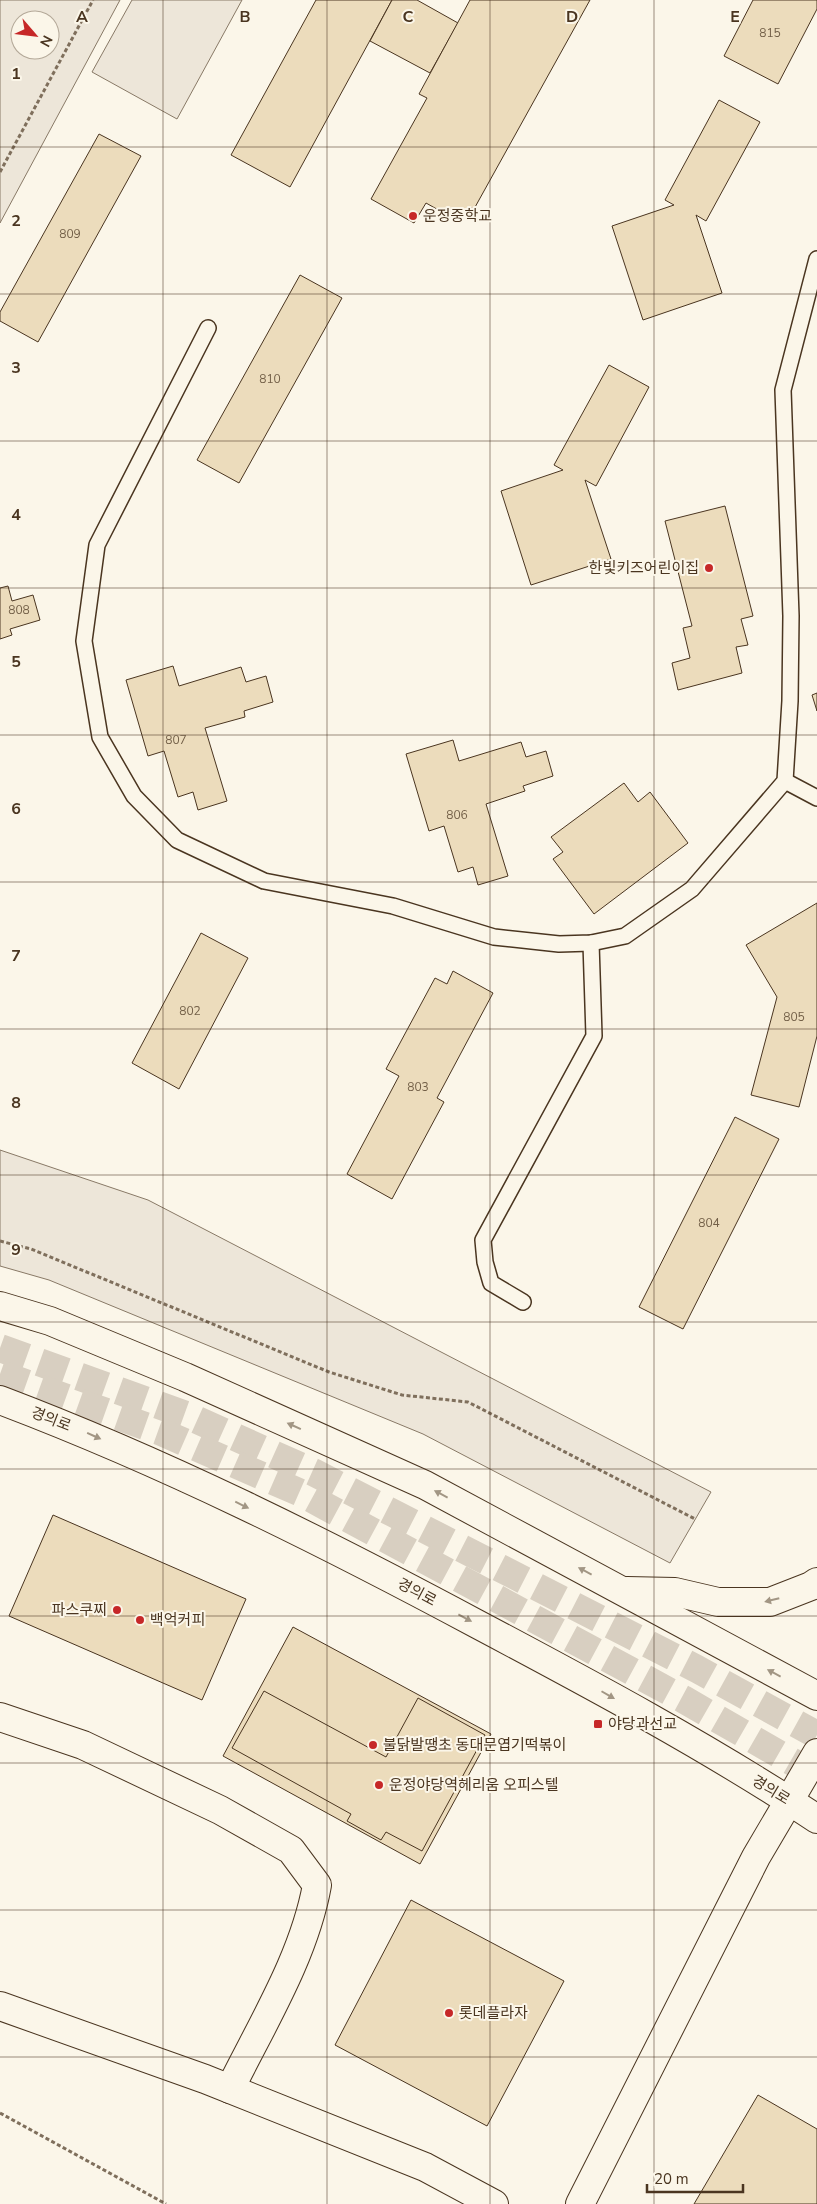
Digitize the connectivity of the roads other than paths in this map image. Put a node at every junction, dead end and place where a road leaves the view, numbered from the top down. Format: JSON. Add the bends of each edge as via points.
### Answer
{"nodes":[{"id":1,"x":817,"y":259,"type":"edge"},
{"id":2,"x":208,"y":328,"type":"dead end"},
{"id":3,"x":785,"y":781,"type":"junction"},
{"id":4,"x":817,"y":798,"type":"edge"},
{"id":5,"x":591,"y":943,"type":"junction"},
{"id":6,"x":523,"y":1302,"type":"dead end"},
{"id":7,"x":0,"y":1306,"type":"edge"},
{"id":8,"x":0,"y":1400,"type":"edge"},
{"id":9,"x":817,"y":1582,"type":"edge"},
{"id":10,"x":621,"y":1591,"type":"junction"},
{"id":11,"x":817,"y":1696,"type":"edge"},
{"id":12,"x":0,"y":1716,"type":"edge"},
{"id":13,"x":817,"y":1753,"type":"edge"},
{"id":14,"x":789,"y":1801,"type":"junction"},
{"id":15,"x":817,"y":1819,"type":"edge"},
{"id":16,"x":0,"y":2006,"type":"edge"},
{"id":17,"x":230,"y":2089,"type":"junction"},
{"id":18,"x":494,"y":2204,"type":"edge"},
{"id":19,"x":580,"y":2204,"type":"edge"}],
"edges":[{"from":1,"to":3,"type":"lane","via":[[783,390],[791,616]]},
{"from":2,"to":5,"type":"lane","via":[[97,545],[84,642],[100,737],[134,796],[177,840],[264,881],[393,906],[494,937],[559,944]]},
{"from":3,"to":4,"type":"lane"},
{"from":3,"to":5,"type":"lane","via":[[692,889],[625,936]]},
{"from":5,"to":6,"type":"lane","via":[[594,1036],[483,1240],[491,1283]]},
{"from":10,"to":7,"type":"main road","one_way":true,"via":[[424,1485],[176,1374],[50,1321]]},
{"from":8,"to":14,"type":"main road","name":"경의로","one_way":true,"via":[[90,1434],[373,1569],[560,1668]]},
{"from":9,"to":10,"type":"main road","one_way":true,"via":[[770,1602],[718,1602],[675,1592]]},
{"from":11,"to":10,"type":"main road","one_way":true},
{"from":12,"to":17,"type":"main road","via":[[82,1745],[220,1810],[291,1850],[317,1885],[311,1918],[291,1966]]},
{"from":13,"to":14,"type":"main road"},
{"from":14,"to":15,"type":"main road","name":"경의로"},
{"from":14,"to":19,"type":"main road","via":[[756,1857]]},
{"from":16,"to":17,"type":"main road"},
{"from":17,"to":18,"type":"main road","via":[[425,2167]]}]}
